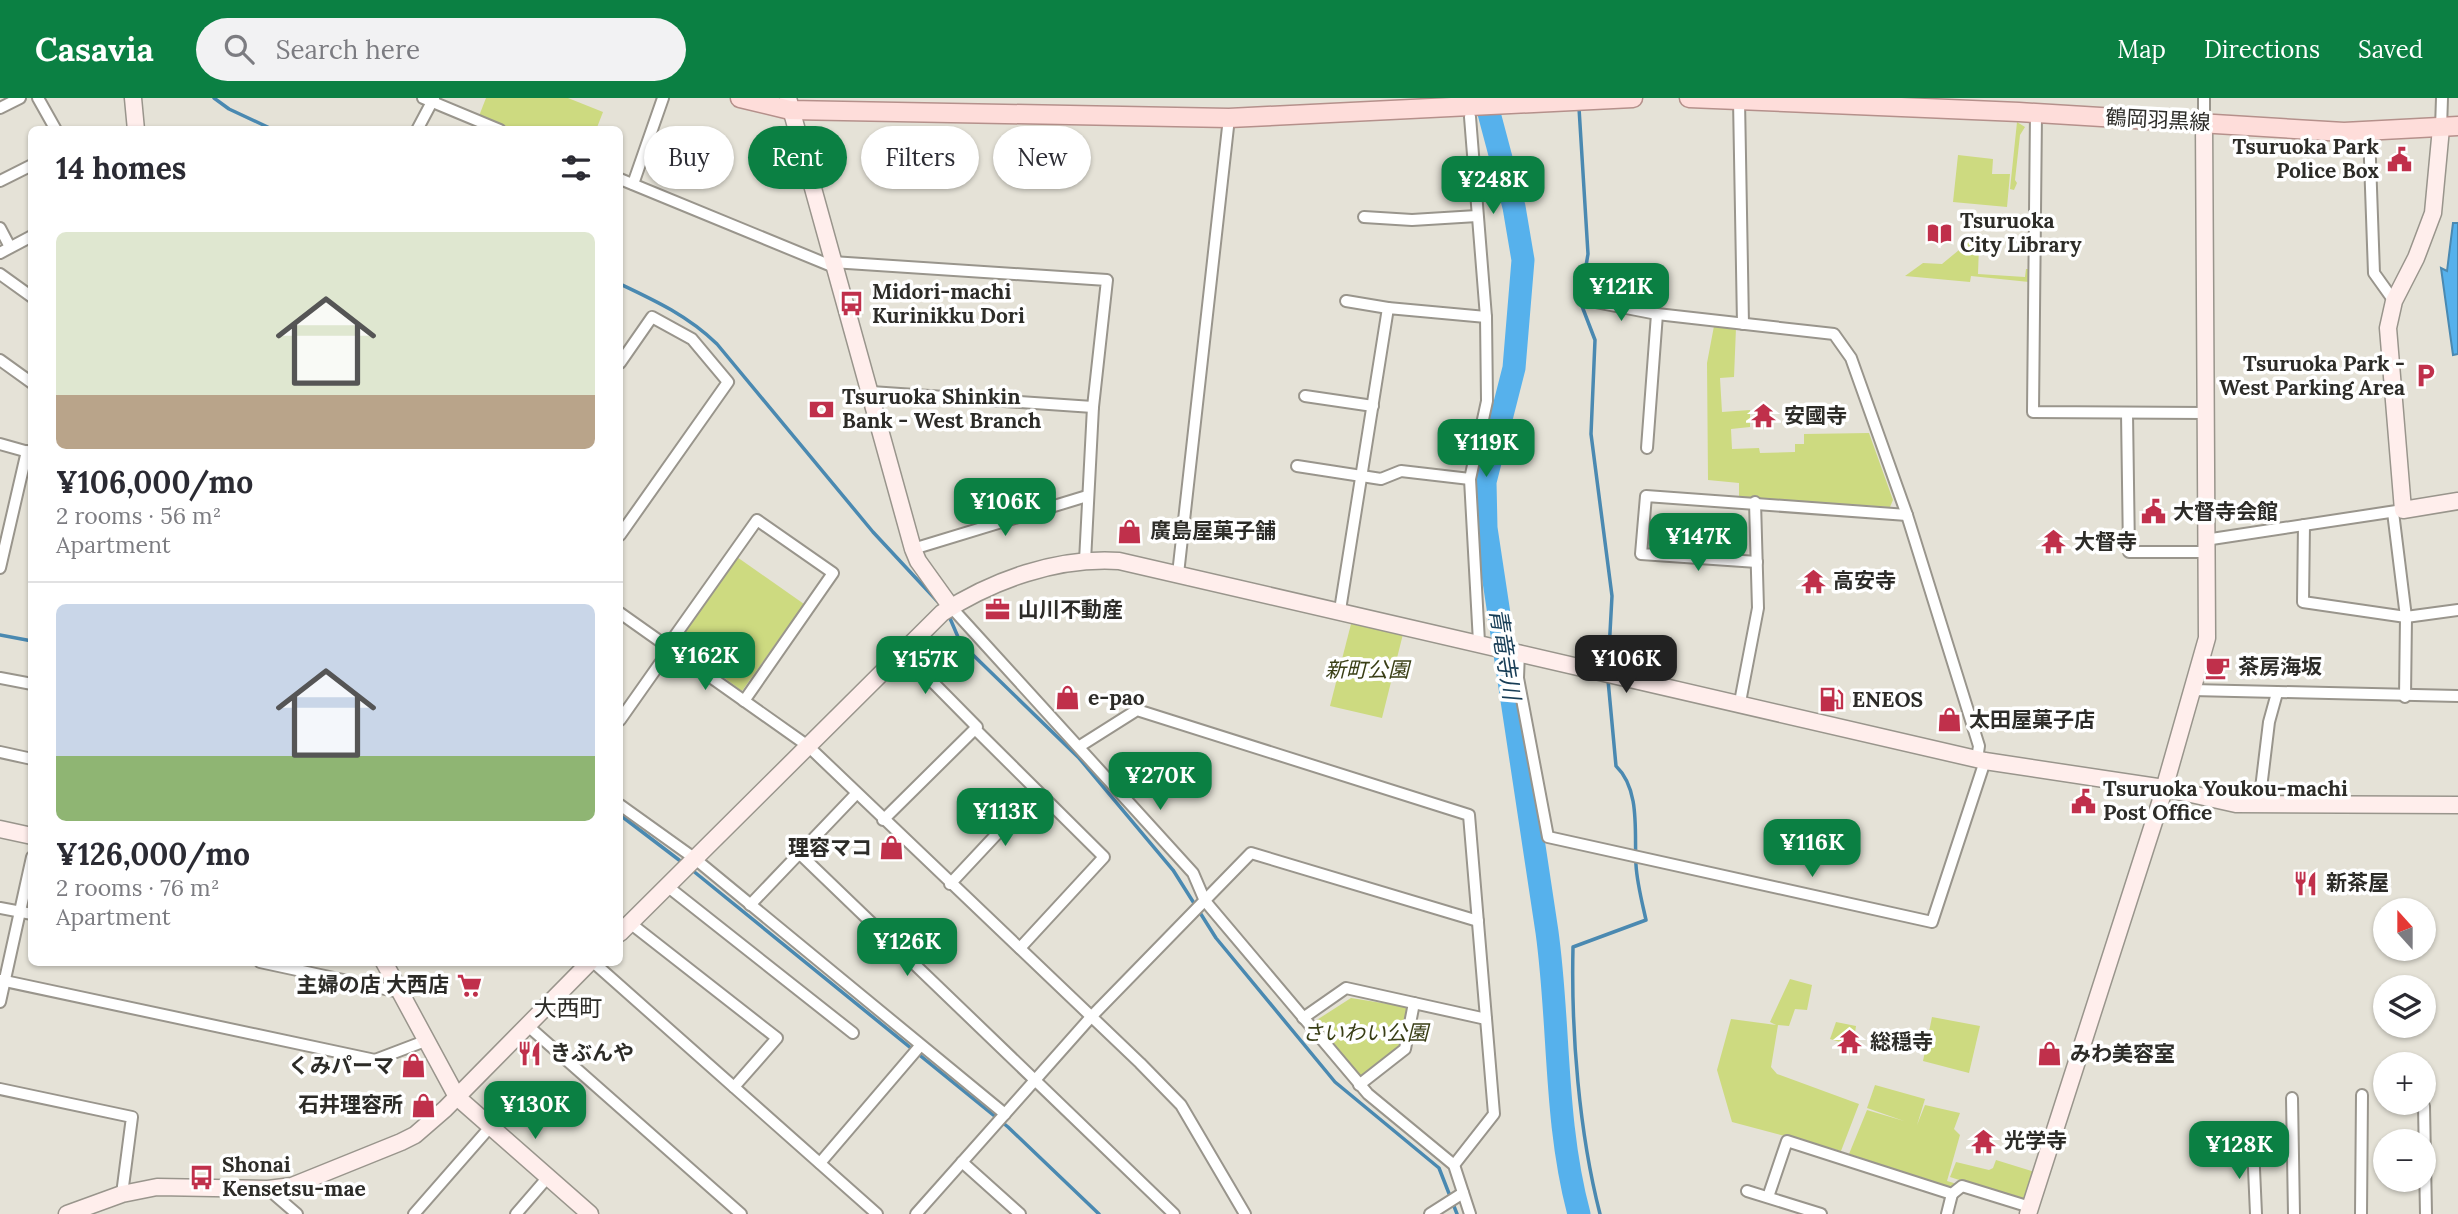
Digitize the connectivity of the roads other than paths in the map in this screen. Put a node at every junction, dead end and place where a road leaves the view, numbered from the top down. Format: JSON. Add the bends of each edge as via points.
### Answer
{"nodes":[{"id":1,"x":20,"y":98,"type":"edge"},
{"id":2,"x":38,"y":98,"type":"edge"},
{"id":3,"x":133,"y":98,"type":"edge"},
{"id":4,"x":663,"y":98,"type":"edge"},
{"id":5,"x":740,"y":98,"type":"edge"},
{"id":6,"x":1633,"y":98,"type":"edge"},
{"id":7,"x":1689,"y":98,"type":"edge"},
{"id":8,"x":2204,"y":98,"type":"edge"},
{"id":9,"x":2442,"y":98,"type":"edge"},
{"id":10,"x":430,"y":99,"type":"edge"},
{"id":11,"x":1588,"y":99,"type":"edge"},
{"id":12,"x":1739,"y":100,"type":"edge"},
{"id":13,"x":1807,"y":100,"type":"edge"},
{"id":14,"x":1510,"y":101,"type":"edge"},
{"id":15,"x":1451,"y":102,"type":"edge"},
{"id":16,"x":789,"y":104,"type":"edge"},
{"id":17,"x":0,"y":108,"type":"edge"},
{"id":18,"x":2028,"y":108,"type":"edge"},
{"id":19,"x":1470,"y":117,"type":"dead end"},
{"id":20,"x":1229,"y":118,"type":"junction"},
{"id":21,"x":2204,"y":122,"type":"junction"},
{"id":22,"x":54,"y":126,"type":"edge"},
{"id":23,"x":136,"y":126,"type":"edge"},
{"id":24,"x":419,"y":126,"type":"edge"},
{"id":25,"x":491,"y":126,"type":"edge"},
{"id":26,"x":2449,"y":127,"type":"edge"},
{"id":27,"x":2369,"y":132,"type":"junction"},
{"id":28,"x":28,"y":167,"type":"edge"},
{"id":29,"x":623,"y":180,"type":"edge"},
{"id":30,"x":0,"y":181,"type":"edge"},
{"id":31,"x":633,"y":184,"type":"junction"},
{"id":32,"x":1477,"y":216,"type":"junction"},
{"id":33,"x":1364,"y":217,"type":"dead end"},
{"id":34,"x":0,"y":228,"type":"edge"},
{"id":35,"x":28,"y":238,"type":"edge"},
{"id":36,"x":5,"y":250,"type":"edge"},
{"id":37,"x":833,"y":264,"type":"junction"},
{"id":38,"x":0,"y":274,"type":"edge"},
{"id":39,"x":28,"y":294,"type":"edge"},
{"id":40,"x":1346,"y":301,"type":"dead end"},
{"id":41,"x":1590,"y":301,"type":"dead end"},
{"id":42,"x":2394,"y":301,"type":"junction"},
{"id":43,"x":1388,"y":309,"type":"junction"},
{"id":44,"x":1657,"y":314,"type":"junction"},
{"id":45,"x":1486,"y":317,"type":"junction"},
{"id":46,"x":1743,"y":324,"type":"junction"},
{"id":47,"x":623,"y":359,"type":"edge"},
{"id":48,"x":0,"y":360,"type":"edge"},
{"id":49,"x":28,"y":380,"type":"edge"},
{"id":50,"x":871,"y":391,"type":"junction"},
{"id":51,"x":1305,"y":396,"type":"dead end"},
{"id":52,"x":1373,"y":405,"type":"junction"},
{"id":53,"x":1093,"y":407,"type":"junction"},
{"id":54,"x":2127,"y":413,"type":"junction"},
{"id":55,"x":2205,"y":413,"type":"junction"},
{"id":56,"x":0,"y":444,"type":"edge"},
{"id":57,"x":1647,"y":448,"type":"dead end"},
{"id":58,"x":28,"y":452,"type":"edge"},
{"id":59,"x":28,"y":456,"type":"edge"},
{"id":60,"x":1297,"y":466,"type":"dead end"},
{"id":61,"x":1362,"y":476,"type":"junction"},
{"id":62,"x":1470,"y":479,"type":"junction"},
{"id":63,"x":1087,"y":496,"type":"junction"},
{"id":64,"x":2458,"y":501,"type":"edge"},
{"id":65,"x":1755,"y":502,"type":"junction"},
{"id":66,"x":2398,"y":511,"type":"junction"},
{"id":67,"x":1908,"y":515,"type":"junction"},
{"id":68,"x":2304,"y":525,"type":"junction"},
{"id":69,"x":623,"y":532,"type":"edge"},
{"id":70,"x":2205,"y":546,"type":"junction"},
{"id":71,"x":913,"y":549,"type":"junction"},
{"id":72,"x":1085,"y":561,"type":"junction"},
{"id":73,"x":1757,"y":562,"type":"junction"},
{"id":74,"x":0,"y":568,"type":"edge"},
{"id":75,"x":1178,"y":574,"type":"junction"},
{"id":76,"x":951,"y":607,"type":"junction"},
{"id":77,"x":1340,"y":610,"type":"junction"},
{"id":78,"x":2458,"y":610,"type":"edge"},
{"id":79,"x":623,"y":615,"type":"edge"},
{"id":80,"x":2406,"y":617,"type":"junction"},
{"id":81,"x":1479,"y":642,"type":"junction"},
{"id":82,"x":668,"y":648,"type":"junction"},
{"id":83,"x":902,"y":651,"type":"junction"},
{"id":84,"x":1519,"y":651,"type":"junction"},
{"id":85,"x":0,"y":678,"type":"edge"},
{"id":86,"x":28,"y":683,"type":"edge"},
{"id":87,"x":2192,"y":690,"type":"junction"},
{"id":88,"x":2277,"y":693,"type":"junction"},
{"id":89,"x":2458,"y":696,"type":"edge"},
{"id":90,"x":2405,"y":697,"type":"junction"},
{"id":91,"x":744,"y":701,"type":"junction"},
{"id":92,"x":1740,"y":702,"type":"junction"},
{"id":93,"x":623,"y":716,"type":"edge"},
{"id":94,"x":975,"y":729,"type":"junction"},
{"id":95,"x":808,"y":746,"type":"junction"},
{"id":96,"x":1080,"y":746,"type":"junction"},
{"id":97,"x":0,"y":752,"type":"edge"},
{"id":98,"x":28,"y":758,"type":"edge"},
{"id":99,"x":1981,"y":760,"type":"junction"},
{"id":100,"x":2164,"y":788,"type":"junction"},
{"id":101,"x":1037,"y":791,"type":"junction"},
{"id":102,"x":856,"y":794,"type":"junction"},
{"id":103,"x":2259,"y":805,"type":"junction"},
{"id":104,"x":2458,"y":805,"type":"edge"},
{"id":105,"x":623,"y":807,"type":"edge"},
{"id":106,"x":883,"y":820,"type":"junction"},
{"id":107,"x":0,"y":829,"type":"edge"},
{"id":108,"x":28,"y":835,"type":"edge"},
{"id":109,"x":800,"y":854,"type":"junction"},
{"id":110,"x":694,"y":859,"type":"junction"},
{"id":111,"x":28,"y":875,"type":"edge"},
{"id":112,"x":950,"y":884,"type":"junction"},
{"id":113,"x":667,"y":886,"type":"junction"},
{"id":114,"x":1205,"y":901,"type":"junction"},
{"id":115,"x":750,"y":905,"type":"junction"},
{"id":116,"x":0,"y":908,"type":"edge"},
{"id":117,"x":20,"y":912,"type":"junction"},
{"id":118,"x":28,"y":913,"type":"edge"},
{"id":119,"x":1478,"y":921,"type":"junction"},
{"id":120,"x":625,"y":928,"type":"edge"},
{"id":121,"x":1020,"y":948,"type":"junction"},
{"id":122,"x":279,"y":966,"type":"edge"},
{"id":123,"x":386,"y":966,"type":"edge"},
{"id":124,"x":588,"y":966,"type":"edge"},
{"id":125,"x":597,"y":966,"type":"edge"},
{"id":126,"x":2,"y":981,"type":"edge"},
{"id":127,"x":399,"y":992,"type":"junction"},
{"id":128,"x":0,"y":1002,"type":"edge"},
{"id":129,"x":1414,"y":1003,"type":"junction"},
{"id":130,"x":1091,"y":1017,"type":"junction"},
{"id":131,"x":1303,"y":1018,"type":"junction"},
{"id":132,"x":1486,"y":1018,"type":"junction"},
{"id":133,"x":528,"y":1026,"type":"junction"},
{"id":134,"x":853,"y":1033,"type":"dead end"},
{"id":135,"x":425,"y":1041,"type":"junction"},
{"id":136,"x":920,"y":1046,"type":"junction"},
{"id":137,"x":1036,"y":1079,"type":"junction"},
{"id":138,"x":1359,"y":1085,"type":"junction"},
{"id":139,"x":734,"y":1087,"type":"junction"},
{"id":140,"x":0,"y":1089,"type":"edge"},
{"id":141,"x":2361,"y":1095,"type":"dead end"},
{"id":142,"x":457,"y":1097,"type":"junction"},
{"id":143,"x":2292,"y":1098,"type":"dead end"},
{"id":144,"x":1005,"y":1114,"type":"junction"},
{"id":145,"x":2424,"y":1115,"type":"edge"},
{"id":146,"x":491,"y":1126,"type":"junction"},
{"id":147,"x":2253,"y":1146,"type":"dead end"},
{"id":148,"x":962,"y":1162,"type":"junction"},
{"id":149,"x":820,"y":1163,"type":"junction"},
{"id":150,"x":1454,"y":1165,"type":"junction"},
{"id":151,"x":548,"y":1177,"type":"junction"},
{"id":152,"x":268,"y":1189,"type":"junction"},
{"id":153,"x":1747,"y":1191,"type":"dead end"},
{"id":154,"x":1463,"y":1193,"type":"junction"},
{"id":155,"x":122,"y":1194,"type":"junction"},
{"id":156,"x":1952,"y":1194,"type":"junction"},
{"id":157,"x":1768,"y":1197,"type":"junction"},
{"id":158,"x":286,"y":1205,"type":"junction"},
{"id":159,"x":2029,"y":1210,"type":"edge"},
{"id":160,"x":67,"y":1214,"type":"edge"},
{"id":161,"x":278,"y":1214,"type":"edge"},
{"id":162,"x":297,"y":1214,"type":"edge"},
{"id":163,"x":414,"y":1214,"type":"edge"},
{"id":164,"x":516,"y":1214,"type":"edge"},
{"id":165,"x":590,"y":1214,"type":"edge"},
{"id":166,"x":741,"y":1214,"type":"edge"},
{"id":167,"x":877,"y":1214,"type":"edge"},
{"id":168,"x":916,"y":1214,"type":"edge"},
{"id":169,"x":1020,"y":1214,"type":"edge"},
{"id":170,"x":1174,"y":1214,"type":"edge"},
{"id":171,"x":1245,"y":1214,"type":"edge"},
{"id":172,"x":1430,"y":1214,"type":"edge"},
{"id":173,"x":1470,"y":1214,"type":"edge"},
{"id":174,"x":1821,"y":1214,"type":"edge"},
{"id":175,"x":1947,"y":1214,"type":"edge"},
{"id":176,"x":2256,"y":1214,"type":"edge"},
{"id":177,"x":2294,"y":1214,"type":"edge"},
{"id":178,"x":2361,"y":1214,"type":"edge"},
{"id":179,"x":2426,"y":1214,"type":"edge"}],
"edges":[{"from":1,"to":17,"type":"street"},
{"from":2,"to":22,"type":"street"},
{"from":3,"to":23,"type":"street"},
{"from":4,"to":31,"type":"street"},
{"from":5,"to":16,"type":"main road"},
{"from":6,"to":11,"type":"main road"},
{"from":7,"to":12,"type":"main road","name":"鶴岡羽黒線"},
{"from":8,"to":21,"type":"street"},
{"from":9,"to":26,"type":"street"},
{"from":10,"to":24,"type":"street"},
{"from":10,"to":25,"type":"street"},
{"from":11,"to":14,"type":"main road"},
{"from":12,"to":13,"type":"main road","name":"鶴岡羽黒線"},
{"from":12,"to":46,"type":"street"},
{"from":13,"to":18,"type":"main road","name":"鶴岡羽黒線"},
{"from":14,"to":15,"type":"main road"},
{"from":15,"to":20,"type":"main road"},
{"from":16,"to":20,"type":"main road"},
{"from":16,"to":37,"type":"street"},
{"from":18,"to":21,"type":"main road","name":"鶴岡羽黒線"},
{"from":18,"to":54,"type":"street","via":[[2033,412]]},
{"from":19,"to":32,"type":"street"},
{"from":20,"to":75,"type":"street"},
{"from":21,"to":27,"type":"main road","name":"鶴岡羽黒線"},
{"from":21,"to":55,"type":"street"},
{"from":26,"to":27,"type":"main road","name":"鶴岡羽黒線"},
{"from":26,"to":42,"type":"street","via":[[2432,213]]},
{"from":27,"to":42,"type":"street","via":[[2374,273]]},
{"from":28,"to":30,"type":"street"},
{"from":29,"to":31,"type":"street"},
{"from":31,"to":37,"type":"street"},
{"from":32,"to":33,"type":"street"},
{"from":32,"to":45,"type":"street"},
{"from":34,"to":36,"type":"street"},
{"from":35,"to":36,"type":"street"},
{"from":37,"to":50,"type":"street"},
{"from":37,"to":53,"type":"street","via":[[1107,280]]},
{"from":38,"to":39,"type":"street"},
{"from":40,"to":43,"type":"street"},
{"from":41,"to":44,"type":"street"},
{"from":42,"to":66,"type":"street","via":[[2387,335]]},
{"from":43,"to":45,"type":"street"},
{"from":43,"to":52,"type":"street"},
{"from":44,"to":46,"type":"street"},
{"from":44,"to":57,"type":"street"},
{"from":45,"to":62,"type":"street","via":[[1487,401]]},
{"from":46,"to":67,"type":"street","via":[[1834,334],[1851,358]]},
{"from":47,"to":69,"type":"street","via":[[652,317],[692,339],[728,382]]},
{"from":48,"to":49,"type":"street"},
{"from":50,"to":53,"type":"street"},
{"from":50,"to":71,"type":"street"},
{"from":51,"to":52,"type":"street"},
{"from":52,"to":61,"type":"street"},
{"from":53,"to":63,"type":"street"},
{"from":54,"to":55,"type":"street"},
{"from":54,"to":70,"type":"street","via":[[2129,552]]},
{"from":55,"to":70,"type":"street"},
{"from":56,"to":58,"type":"street"},
{"from":59,"to":74,"type":"street"},
{"from":60,"to":61,"type":"street"},
{"from":61,"to":62,"type":"street","via":[[1381,479],[1401,471]]},
{"from":61,"to":77,"type":"street"},
{"from":62,"to":81,"type":"street"},
{"from":63,"to":71,"type":"street"},
{"from":63,"to":72,"type":"street"},
{"from":64,"to":66,"type":"street"},
{"from":65,"to":67,"type":"street"},
{"from":65,"to":73,"type":"street"},
{"from":65,"to":73,"type":"street","via":[[1646,496],[1641,554]]},
{"from":66,"to":68,"type":"street"},
{"from":66,"to":80,"type":"street"},
{"from":67,"to":99,"type":"street"},
{"from":68,"to":70,"type":"street"},
{"from":68,"to":80,"type":"street","via":[[2303,602]]},
{"from":70,"to":87,"type":"street","via":[[2207,638]]},
{"from":71,"to":76,"type":"street"},
{"from":72,"to":75,"type":"street","via":[[1119,561]]},
{"from":72,"to":76,"type":"street","via":[[993,586]]},
{"from":73,"to":92,"type":"street","via":[[1758,608]]},
{"from":75,"to":77,"type":"street"},
{"from":76,"to":83,"type":"street"},
{"from":76,"to":96,"type":"street"},
{"from":77,"to":81,"type":"street"},
{"from":78,"to":80,"type":"street"},
{"from":79,"to":82,"type":"street"},
{"from":80,"to":90,"type":"street"},
{"from":81,"to":84,"type":"street"},
{"from":82,"to":91,"type":"street"},
{"from":82,"to":91,"type":"street","via":[[757,520],[833,573]]},
{"from":82,"to":93,"type":"street"},
{"from":83,"to":94,"type":"street"},
{"from":83,"to":95,"type":"street"},
{"from":84,"to":92,"type":"street"},
{"from":84,"to":99,"type":"street","via":[[1518,678],[1548,837],[1932,922]]},
{"from":85,"to":86,"type":"street"},
{"from":87,"to":88,"type":"street"},
{"from":87,"to":100,"type":"street"},
{"from":88,"to":90,"type":"street"},
{"from":88,"to":103,"type":"street"},
{"from":89,"to":90,"type":"street"},
{"from":91,"to":95,"type":"street"},
{"from":92,"to":99,"type":"street"},
{"from":94,"to":101,"type":"street"},
{"from":94,"to":106,"type":"street"},
{"from":95,"to":102,"type":"street"},
{"from":95,"to":110,"type":"street"},
{"from":96,"to":114,"type":"street","via":[[1193,873]]},
{"from":96,"to":119,"type":"street","via":[[1137,710],[1469,815]]},
{"from":97,"to":98,"type":"street"},
{"from":99,"to":100,"type":"street"},
{"from":100,"to":103,"type":"street"},
{"from":100,"to":159,"type":"street"},
{"from":101,"to":112,"type":"street"},
{"from":101,"to":121,"type":"street","via":[[1104,857]]},
{"from":102,"to":106,"type":"street"},
{"from":102,"to":109,"type":"street"},
{"from":103,"to":104,"type":"street"},
{"from":105,"to":110,"type":"street"},
{"from":106,"to":112,"type":"street"},
{"from":107,"to":108,"type":"street"},
{"from":109,"to":115,"type":"street"},
{"from":109,"to":137,"type":"street"},
{"from":110,"to":113,"type":"street"},
{"from":110,"to":115,"type":"street"},
{"from":111,"to":117,"type":"street"},
{"from":112,"to":121,"type":"street"},
{"from":113,"to":120,"type":"street"},
{"from":113,"to":134,"type":"street"},
{"from":114,"to":119,"type":"street","via":[[1251,853]]},
{"from":114,"to":130,"type":"street"},
{"from":114,"to":131,"type":"street"},
{"from":115,"to":136,"type":"street"},
{"from":116,"to":117,"type":"street"},
{"from":117,"to":118,"type":"street"},
{"from":117,"to":126,"type":"street"},
{"from":119,"to":132,"type":"street"},
{"from":120,"to":139,"type":"street","via":[[777,1038]]},
{"from":121,"to":130,"type":"street"},
{"from":122,"to":127,"type":"street"},
{"from":123,"to":127,"type":"street"},
{"from":124,"to":133,"type":"street"},
{"from":125,"to":139,"type":"street"},
{"from":126,"to":128,"type":"street"},
{"from":126,"to":135,"type":"street","via":[[375,1060]]},
{"from":127,"to":135,"type":"street"},
{"from":129,"to":131,"type":"street","via":[[1346,988]]},
{"from":129,"to":132,"type":"street"},
{"from":129,"to":138,"type":"street","via":[[1405,1049]]},
{"from":130,"to":137,"type":"street"},
{"from":130,"to":171,"type":"street","via":[[1181,1105]]},
{"from":131,"to":138,"type":"street"},
{"from":132,"to":150,"type":"street","via":[[1494,1114]]},
{"from":133,"to":142,"type":"street"},
{"from":133,"to":166,"type":"street"},
{"from":135,"to":142,"type":"street"},
{"from":136,"to":144,"type":"street"},
{"from":136,"to":149,"type":"street"},
{"from":137,"to":144,"type":"street"},
{"from":137,"to":170,"type":"street"},
{"from":138,"to":150,"type":"street"},
{"from":139,"to":149,"type":"street"},
{"from":140,"to":155,"type":"street","via":[[132,1117]]},
{"from":141,"to":178,"type":"street"},
{"from":142,"to":146,"type":"street"},
{"from":142,"to":152,"type":"street","via":[[401,1142],[292,1186]]},
{"from":143,"to":177,"type":"street"},
{"from":144,"to":148,"type":"street"},
{"from":145,"to":179,"type":"street"},
{"from":146,"to":151,"type":"street"},
{"from":146,"to":163,"type":"street"},
{"from":147,"to":176,"type":"street"},
{"from":148,"to":168,"type":"street"},
{"from":148,"to":169,"type":"street"},
{"from":149,"to":167,"type":"street"},
{"from":150,"to":154,"type":"street"},
{"from":151,"to":164,"type":"street"},
{"from":151,"to":165,"type":"street"},
{"from":152,"to":155,"type":"street","via":[[166,1186]]},
{"from":152,"to":158,"type":"street"},
{"from":153,"to":157,"type":"street"},
{"from":154,"to":172,"type":"street"},
{"from":154,"to":173,"type":"street"},
{"from":155,"to":160,"type":"street"},
{"from":156,"to":157,"type":"street","via":[[1787,1141]]},
{"from":156,"to":159,"type":"street","via":[[1962,1186]]},
{"from":156,"to":175,"type":"street"},
{"from":157,"to":174,"type":"street"},
{"from":158,"to":161,"type":"street"},
{"from":158,"to":162,"type":"street"}]}
